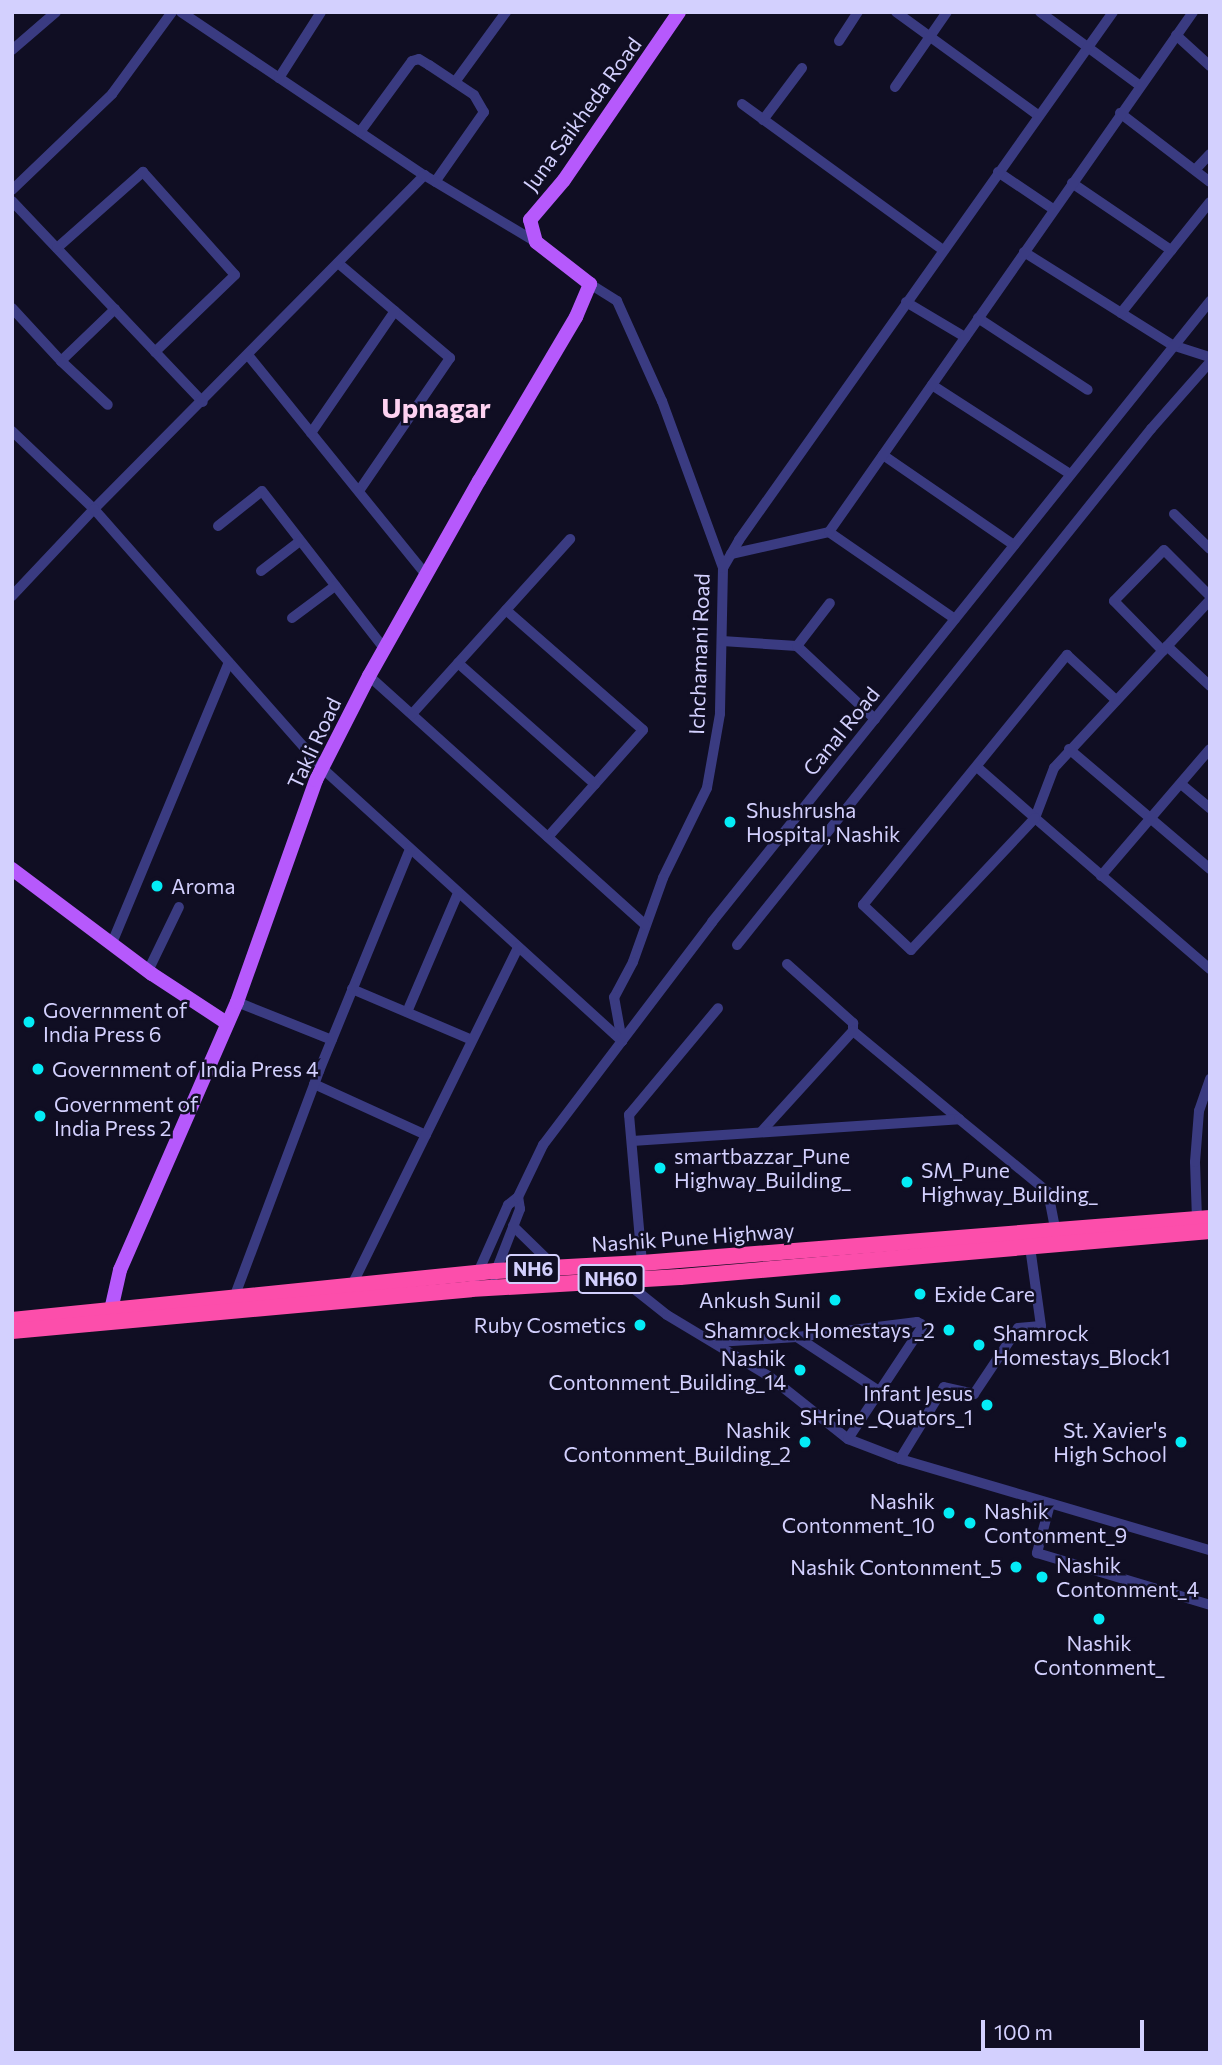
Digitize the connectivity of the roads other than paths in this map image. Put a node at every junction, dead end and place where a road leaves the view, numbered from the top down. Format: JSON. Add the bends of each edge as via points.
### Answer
{"nodes":[{"id":1,"x":56,"y":12,"type":"edge"},
{"id":2,"x":306,"y":12,"type":"edge"},
{"id":3,"x":506,"y":12,"type":"edge"},
{"id":4,"x":858,"y":12,"type":"edge"},
{"id":5,"x":896,"y":12,"type":"edge"},
{"id":6,"x":947,"y":12,"type":"edge"},
{"id":7,"x":1040,"y":12,"type":"edge"},
{"id":8,"x":1113,"y":12,"type":"edge"},
{"id":9,"x":1193,"y":12,"type":"edge"},
{"id":10,"x":180,"y":13,"type":"edge"},
{"id":11,"x":677,"y":13,"type":"edge"},
{"id":12,"x":319,"y":16,"type":"edge"},
{"id":13,"x":1176,"y":35,"type":"junction"},
{"id":14,"x":930,"y":36,"type":"junction"},
{"id":15,"x":839,"y":41,"type":"dead end"},
{"id":16,"x":1087,"y":48,"type":"junction"},
{"id":17,"x":12,"y":50,"type":"edge"},
{"id":18,"x":1210,"y":66,"type":"edge"},
{"id":19,"x":802,"y":68,"type":"dead end"},
{"id":20,"x":279,"y":78,"type":"junction"},
{"id":21,"x":455,"y":82,"type":"junction"},
{"id":22,"x":1139,"y":85,"type":"junction"},
{"id":23,"x":895,"y":87,"type":"dead end"},
{"id":24,"x":742,"y":104,"type":"dead end"},
{"id":25,"x":1120,"y":113,"type":"junction"},
{"id":26,"x":1038,"y":115,"type":"junction"},
{"id":27,"x":763,"y":120,"type":"junction"},
{"id":28,"x":360,"y":132,"type":"junction"},
{"id":29,"x":1210,"y":154,"type":"edge"},
{"id":30,"x":1195,"y":170,"type":"junction"},
{"id":31,"x":998,"y":172,"type":"junction"},
{"id":32,"x":424,"y":175,"type":"junction"},
{"id":33,"x":1210,"y":181,"type":"edge"},
{"id":34,"x":435,"y":182,"type":"junction"},
{"id":35,"x":1072,"y":183,"type":"junction"},
{"id":36,"x":12,"y":190,"type":"edge"},
{"id":37,"x":12,"y":201,"type":"edge"},
{"id":38,"x":1210,"y":202,"type":"edge"},
{"id":39,"x":1053,"y":209,"type":"junction"},
{"id":40,"x":536,"y":242,"type":"junction"},
{"id":41,"x":57,"y":248,"type":"junction"},
{"id":42,"x":943,"y":250,"type":"junction"},
{"id":43,"x":1171,"y":250,"type":"junction"},
{"id":44,"x":1024,"y":252,"type":"junction"},
{"id":45,"x":338,"y":263,"type":"junction"},
{"id":46,"x":590,"y":284,"type":"junction"},
{"id":47,"x":1210,"y":301,"type":"edge"},
{"id":48,"x":906,"y":302,"type":"junction"},
{"id":49,"x":12,"y":308,"type":"edge"},
{"id":50,"x":115,"y":309,"type":"junction"},
{"id":51,"x":395,"y":312,"type":"junction"},
{"id":52,"x":1121,"y":313,"type":"junction"},
{"id":53,"x":978,"y":318,"type":"junction"},
{"id":54,"x":965,"y":337,"type":"junction"},
{"id":55,"x":1172,"y":345,"type":"junction"},
{"id":56,"x":155,"y":352,"type":"junction"},
{"id":57,"x":248,"y":355,"type":"junction"},
{"id":58,"x":1210,"y":359,"type":"edge"},
{"id":59,"x":61,"y":361,"type":"junction"},
{"id":60,"x":932,"y":385,"type":"junction"},
{"id":61,"x":1088,"y":390,"type":"dead end"},
{"id":62,"x":203,"y":402,"type":"junction"},
{"id":63,"x":108,"y":405,"type":"dead end"},
{"id":64,"x":12,"y":431,"type":"edge"},
{"id":65,"x":312,"y":433,"type":"junction"},
{"id":66,"x":883,"y":455,"type":"junction"},
{"id":67,"x":1070,"y":474,"type":"junction"},
{"id":68,"x":359,"y":491,"type":"junction"},
{"id":69,"x":94,"y":509,"type":"junction"},
{"id":70,"x":1174,"y":514,"type":"dead end"},
{"id":71,"x":218,"y":526,"type":"dead end"},
{"id":72,"x":830,"y":532,"type":"junction"},
{"id":73,"x":570,"y":540,"type":"dead end"},
{"id":74,"x":300,"y":541,"type":"junction"},
{"id":75,"x":1014,"y":545,"type":"junction"},
{"id":76,"x":1210,"y":549,"type":"edge"},
{"id":77,"x":731,"y":554,"type":"junction"},
{"id":78,"x":723,"y":568,"type":"junction"},
{"id":79,"x":261,"y":571,"type":"dead end"},
{"id":80,"x":426,"y":575,"type":"junction"},
{"id":81,"x":335,"y":586,"type":"junction"},
{"id":82,"x":14,"y":588,"type":"edge"},
{"id":83,"x":1210,"y":598,"type":"edge"},
{"id":84,"x":830,"y":603,"type":"dead end"},
{"id":85,"x":506,"y":610,"type":"junction"},
{"id":86,"x":292,"y":618,"type":"dead end"},
{"id":87,"x":955,"y":620,"type":"junction"},
{"id":88,"x":722,"y":641,"type":"junction"},
{"id":89,"x":797,"y":646,"type":"junction"},
{"id":90,"x":384,"y":648,"type":"junction"},
{"id":91,"x":1165,"y":649,"type":"junction"},
{"id":92,"x":229,"y":662,"type":"junction"},
{"id":93,"x":458,"y":663,"type":"junction"},
{"id":94,"x":369,"y":676,"type":"junction"},
{"id":95,"x":1210,"y":686,"type":"edge"},
{"id":96,"x":1116,"y":700,"type":"junction"},
{"id":97,"x":412,"y":714,"type":"junction"},
{"id":98,"x":875,"y":719,"type":"junction"},
{"id":99,"x":1210,"y":749,"type":"edge"},
{"id":100,"x":1069,"y":750,"type":"junction"},
{"id":101,"x":977,"y":767,"type":"junction"},
{"id":102,"x":322,"y":768,"type":"junction"},
{"id":103,"x":1181,"y":784,"type":"junction"},
{"id":104,"x":595,"y":785,"type":"junction"},
{"id":105,"x":1210,"y":808,"type":"edge"},
{"id":106,"x":1035,"y":818,"type":"junction"},
{"id":107,"x":1150,"y":818,"type":"junction"},
{"id":108,"x":548,"y":837,"type":"junction"},
{"id":109,"x":410,"y":849,"type":"junction"},
{"id":110,"x":12,"y":869,"type":"edge"},
{"id":111,"x":1210,"y":869,"type":"edge"},
{"id":112,"x":1101,"y":876,"type":"junction"},
{"id":113,"x":458,"y":893,"type":"junction"},
{"id":114,"x":179,"y":907,"type":"dead end"},
{"id":115,"x":646,"y":925,"type":"junction"},
{"id":116,"x":112,"y":943,"type":"junction"},
{"id":117,"x":737,"y":945,"type":"dead end"},
{"id":118,"x":518,"y":947,"type":"junction"},
{"id":119,"x":787,"y":964,"type":"dead end"},
{"id":120,"x":1210,"y":969,"type":"edge"},
{"id":121,"x":148,"y":971,"type":"junction"},
{"id":122,"x":352,"y":989,"type":"junction"},
{"id":123,"x":237,"y":1002,"type":"junction"},
{"id":124,"x":718,"y":1008,"type":"dead end"},
{"id":125,"x":407,"y":1012,"type":"junction"},
{"id":126,"x":227,"y":1023,"type":"junction"},
{"id":127,"x":853,"y":1031,"type":"junction"},
{"id":128,"x":332,"y":1040,"type":"junction"},
{"id":129,"x":472,"y":1040,"type":"junction"},
{"id":130,"x":622,"y":1041,"type":"junction"},
{"id":131,"x":1210,"y":1079,"type":"edge"},
{"id":132,"x":314,"y":1084,"type":"junction"},
{"id":133,"x":959,"y":1119,"type":"junction"},
{"id":134,"x":761,"y":1132,"type":"junction"},
{"id":135,"x":426,"y":1135,"type":"junction"},
{"id":136,"x":632,"y":1141,"type":"junction"},
{"id":137,"x":518,"y":1196,"type":"junction"},
{"id":138,"x":1203,"y":1219,"type":"edge"},
{"id":139,"x":513,"y":1226,"type":"junction"},
{"id":140,"x":1055,"y":1230,"type":"junction"},
{"id":141,"x":1210,"y":1231,"type":"edge"},
{"id":142,"x":1030,"y":1247,"type":"junction"},
{"id":143,"x":642,"y":1263,"type":"junction"},
{"id":144,"x":556,"y":1268,"type":"junction"},
{"id":145,"x":495,"y":1271,"type":"junction"},
{"id":146,"x":477,"y":1273,"type":"junction"},
{"id":147,"x":621,"y":1279,"type":"junction"},
{"id":148,"x":351,"y":1287,"type":"junction"},
{"id":149,"x":471,"y":1289,"type":"junction"},
{"id":150,"x":489,"y":1289,"type":"junction"},
{"id":151,"x":231,"y":1304,"type":"junction"},
{"id":152,"x":110,"y":1310,"type":"junction"},
{"id":153,"x":12,"y":1320,"type":"edge"},
{"id":154,"x":12,"y":1331,"type":"edge"},
{"id":155,"x":797,"y":1337,"type":"junction"},
{"id":156,"x":717,"y":1342,"type":"junction"},
{"id":157,"x":879,"y":1391,"type":"junction"},
{"id":158,"x":848,"y":1439,"type":"junction"},
{"id":159,"x":900,"y":1458,"type":"junction"},
{"id":160,"x":1050,"y":1503,"type":"junction"},
{"id":161,"x":1210,"y":1550,"type":"edge"},
{"id":162,"x":1210,"y":1605,"type":"edge"}],
"edges":[{"from":1,"to":17,"type":"street"},
{"from":2,"to":12,"type":"street"},
{"from":3,"to":21,"type":"street"},
{"from":4,"to":15,"type":"street"},
{"from":5,"to":14,"type":"street"},
{"from":6,"to":14,"type":"street"},
{"from":7,"to":16,"type":"street"},
{"from":8,"to":16,"type":"street"},
{"from":9,"to":13,"type":"street"},
{"from":10,"to":20,"type":"street"},
{"from":10,"to":36,"type":"street","via":[[112,94]]},
{"from":11,"to":40,"type":"main road","name":"Juna Saikheda Road","via":[[564,180],[530,220]]},
{"from":12,"to":20,"type":"street"},
{"from":13,"to":18,"type":"street"},
{"from":13,"to":22,"type":"street"},
{"from":14,"to":23,"type":"street"},
{"from":14,"to":26,"type":"street"},
{"from":16,"to":22,"type":"street"},
{"from":16,"to":26,"type":"street"},
{"from":19,"to":27,"type":"street"},
{"from":20,"to":28,"type":"street"},
{"from":21,"to":28,"type":"street","via":[[419,59],[412,61]]},
{"from":21,"to":34,"type":"street","via":[[480,101],[484,111]]},
{"from":22,"to":25,"type":"street"},
{"from":24,"to":27,"type":"street"},
{"from":25,"to":30,"type":"street"},
{"from":25,"to":35,"type":"street"},
{"from":26,"to":31,"type":"street"},
{"from":27,"to":42,"type":"street"},
{"from":28,"to":32,"type":"street"},
{"from":29,"to":30,"type":"street"},
{"from":30,"to":33,"type":"street"},
{"from":31,"to":39,"type":"street"},
{"from":31,"to":42,"type":"street"},
{"from":32,"to":34,"type":"street"},
{"from":32,"to":45,"type":"street"},
{"from":34,"to":40,"type":"street"},
{"from":35,"to":39,"type":"street"},
{"from":35,"to":43,"type":"street"},
{"from":37,"to":41,"type":"street"},
{"from":38,"to":43,"type":"street"},
{"from":39,"to":44,"type":"street"},
{"from":40,"to":46,"type":"main road"},
{"from":41,"to":50,"type":"street"},
{"from":41,"to":56,"type":"street","via":[[143,172],[235,275]]},
{"from":42,"to":48,"type":"street"},
{"from":43,"to":52,"type":"street"},
{"from":44,"to":52,"type":"street"},
{"from":44,"to":53,"type":"street"},
{"from":45,"to":51,"type":"street"},
{"from":45,"to":57,"type":"street"},
{"from":46,"to":78,"type":"street","name":"Ichchamani Road","via":[[617,301],[662,401]]},
{"from":46,"to":80,"type":"main road","name":"Takli Road","via":[[576,317]]},
{"from":47,"to":55,"type":"street","name":"Canal Road"},
{"from":48,"to":54,"type":"street"},
{"from":48,"to":77,"type":"street"},
{"from":49,"to":59,"type":"street"},
{"from":50,"to":56,"type":"street"},
{"from":50,"to":59,"type":"street"},
{"from":51,"to":65,"type":"street"},
{"from":51,"to":68,"type":"street","via":[[450,358]]},
{"from":52,"to":55,"type":"street"},
{"from":53,"to":54,"type":"street"},
{"from":53,"to":61,"type":"street"},
{"from":54,"to":60,"type":"street"},
{"from":55,"to":58,"type":"street"},
{"from":55,"to":67,"type":"street","name":"Canal Road"},
{"from":56,"to":62,"type":"street"},
{"from":57,"to":62,"type":"street"},
{"from":57,"to":65,"type":"street"},
{"from":58,"to":117,"type":"street"},
{"from":59,"to":63,"type":"street"},
{"from":60,"to":66,"type":"street"},
{"from":60,"to":67,"type":"street"},
{"from":62,"to":69,"type":"street"},
{"from":64,"to":69,"type":"street"},
{"from":65,"to":68,"type":"street"},
{"from":66,"to":72,"type":"street"},
{"from":66,"to":75,"type":"street"},
{"from":67,"to":75,"type":"street","name":"Canal Road"},
{"from":68,"to":80,"type":"street"},
{"from":69,"to":82,"type":"street"},
{"from":69,"to":92,"type":"street"},
{"from":70,"to":76,"type":"street"},
{"from":71,"to":74,"type":"street","via":[[262,491]]},
{"from":72,"to":77,"type":"street"},
{"from":72,"to":87,"type":"street"},
{"from":73,"to":85,"type":"street"},
{"from":74,"to":79,"type":"street"},
{"from":74,"to":81,"type":"street"},
{"from":75,"to":87,"type":"street","name":"Canal Road"},
{"from":77,"to":78,"type":"street"},
{"from":78,"to":88,"type":"street","name":"Ichchamani Road"},
{"from":80,"to":90,"type":"main road","name":"Takli Road"},
{"from":81,"to":86,"type":"street"},
{"from":81,"to":90,"type":"street"},
{"from":83,"to":91,"type":"street"},
{"from":83,"to":91,"type":"street","via":[[1164,550],[1114,601]]},
{"from":84,"to":89,"type":"street"},
{"from":85,"to":93,"type":"street"},
{"from":85,"to":104,"type":"street","via":[[643,730]]},
{"from":87,"to":98,"type":"street","name":"Canal Road"},
{"from":88,"to":89,"type":"street"},
{"from":88,"to":115,"type":"street","name":"Ichchamani Road","via":[[720,714],[707,788],[663,878]]},
{"from":89,"to":98,"type":"street"},
{"from":90,"to":94,"type":"main road","name":"Takli Road"},
{"from":91,"to":95,"type":"street"},
{"from":91,"to":96,"type":"street"},
{"from":92,"to":102,"type":"street"},
{"from":92,"to":116,"type":"street"},
{"from":93,"to":97,"type":"street"},
{"from":93,"to":104,"type":"street"},
{"from":94,"to":97,"type":"street"},
{"from":94,"to":102,"type":"main road","name":"Takli Road"},
{"from":96,"to":100,"type":"street"},
{"from":96,"to":101,"type":"street","via":[[1067,655]]},
{"from":97,"to":108,"type":"street"},
{"from":98,"to":130,"type":"street","name":"Canal Road"},
{"from":99,"to":103,"type":"street"},
{"from":100,"to":106,"type":"street","via":[[1054,768]]},
{"from":100,"to":107,"type":"street"},
{"from":101,"to":106,"type":"street"},
{"from":101,"to":106,"type":"street","via":[[863,905],[911,950]]},
{"from":102,"to":109,"type":"street"},
{"from":102,"to":123,"type":"main road","name":"Takli Road"},
{"from":103,"to":105,"type":"street"},
{"from":103,"to":107,"type":"street"},
{"from":104,"to":108,"type":"street"},
{"from":106,"to":112,"type":"street"},
{"from":107,"to":111,"type":"street"},
{"from":107,"to":112,"type":"street"},
{"from":108,"to":115,"type":"street"},
{"from":109,"to":113,"type":"street"},
{"from":109,"to":122,"type":"street"},
{"from":110,"to":116,"type":"main road"},
{"from":112,"to":120,"type":"street"},
{"from":113,"to":118,"type":"street"},
{"from":113,"to":125,"type":"street"},
{"from":114,"to":121,"type":"street"},
{"from":115,"to":130,"type":"street","name":"Ichchamani Road","via":[[614,997]]},
{"from":116,"to":121,"type":"main road"},
{"from":118,"to":129,"type":"street"},
{"from":118,"to":130,"type":"street"},
{"from":119,"to":127,"type":"street","via":[[853,1023]]},
{"from":121,"to":126,"type":"main road"},
{"from":122,"to":125,"type":"street"},
{"from":122,"to":128,"type":"street"},
{"from":123,"to":126,"type":"main road","name":"Takli Road"},
{"from":123,"to":128,"type":"street"},
{"from":124,"to":136,"type":"street","via":[[629,1115]]},
{"from":125,"to":129,"type":"street"},
{"from":126,"to":152,"type":"main road","name":"Takli Road","via":[[120,1270]]},
{"from":127,"to":133,"type":"street"},
{"from":127,"to":134,"type":"street"},
{"from":128,"to":132,"type":"street"},
{"from":129,"to":135,"type":"street"},
{"from":130,"to":137,"type":"street","name":"Canal Road","via":[[543,1145]]},
{"from":131,"to":138,"type":"street","via":[[1199,1111],[1195,1161]]},
{"from":132,"to":135,"type":"street"},
{"from":132,"to":151,"type":"street"},
{"from":133,"to":134,"type":"street"},
{"from":133,"to":140,"type":"street","via":[[1048,1192]]},
{"from":134,"to":136,"type":"street"},
{"from":135,"to":148,"type":"street"},
{"from":136,"to":143,"type":"street"},
{"from":137,"to":139,"type":"street","name":"Canal Road","via":[[520,1209]]},
{"from":137,"to":146,"type":"street","name":"Canal Road","via":[[508,1205]]},
{"from":138,"to":140,"type":"highway","name":"Nashik Pune Highway"},
{"from":139,"to":144,"type":"street"},
{"from":139,"to":145,"type":"street","name":"Canal Road"},
{"from":140,"to":143,"type":"highway","name":"Nashik Pune Highway","number":"NH6"},
{"from":141,"to":142,"type":"highway","name":"Nashik Pune Highway","number":"NH60"},
{"from":142,"to":147,"type":"highway","name":"Nashik Pune Highway","number":"NH60"},
{"from":142,"to":159,"type":"street","via":[[1041,1326],[1018,1328],[974,1394],[944,1387]]},
{"from":143,"to":144,"type":"highway","name":"Nashik Pune Highway","number":"NH6"},
{"from":144,"to":145,"type":"highway","name":"Nashik Pune Highway","number":"NH6"},
{"from":145,"to":146,"type":"highway","name":"Nashik Pune Highway","number":"NH6"},
{"from":145,"to":150,"type":"street","name":"Canal Road"},
{"from":146,"to":148,"type":"highway","name":"Nashik Pune Highway","number":"NH6"},
{"from":146,"to":149,"type":"street","name":"Canal Road"},
{"from":147,"to":150,"type":"highway","name":"Nashik Pune Highway","number":"NH60"},
{"from":147,"to":156,"type":"street","via":[[667,1315]]},
{"from":148,"to":151,"type":"highway","name":"Nashik Pune Highway","number":"NH6"},
{"from":149,"to":150,"type":"highway","name":"Nashik Pune Highway","number":"NH60"},
{"from":149,"to":151,"type":"highway","name":"Nashik Pune Highway","number":"NH60"},
{"from":151,"to":152,"type":"highway","name":"Nashik Pune Highway","number":"NH6"},
{"from":151,"to":154,"type":"highway","name":"Nashik Pune Highway","number":"NH60"},
{"from":152,"to":153,"type":"highway","name":"Nashik Pune Highway","number":"NH6"},
{"from":155,"to":156,"type":"street"},
{"from":155,"to":157,"type":"street"},
{"from":155,"to":157,"type":"street","via":[[917,1322],[922,1327]]},
{"from":156,"to":158,"type":"street"},
{"from":157,"to":158,"type":"street"},
{"from":158,"to":159,"type":"street"},
{"from":159,"to":160,"type":"street"},
{"from":160,"to":161,"type":"street"},
{"from":160,"to":162,"type":"street","via":[[1037,1553]]}]}
